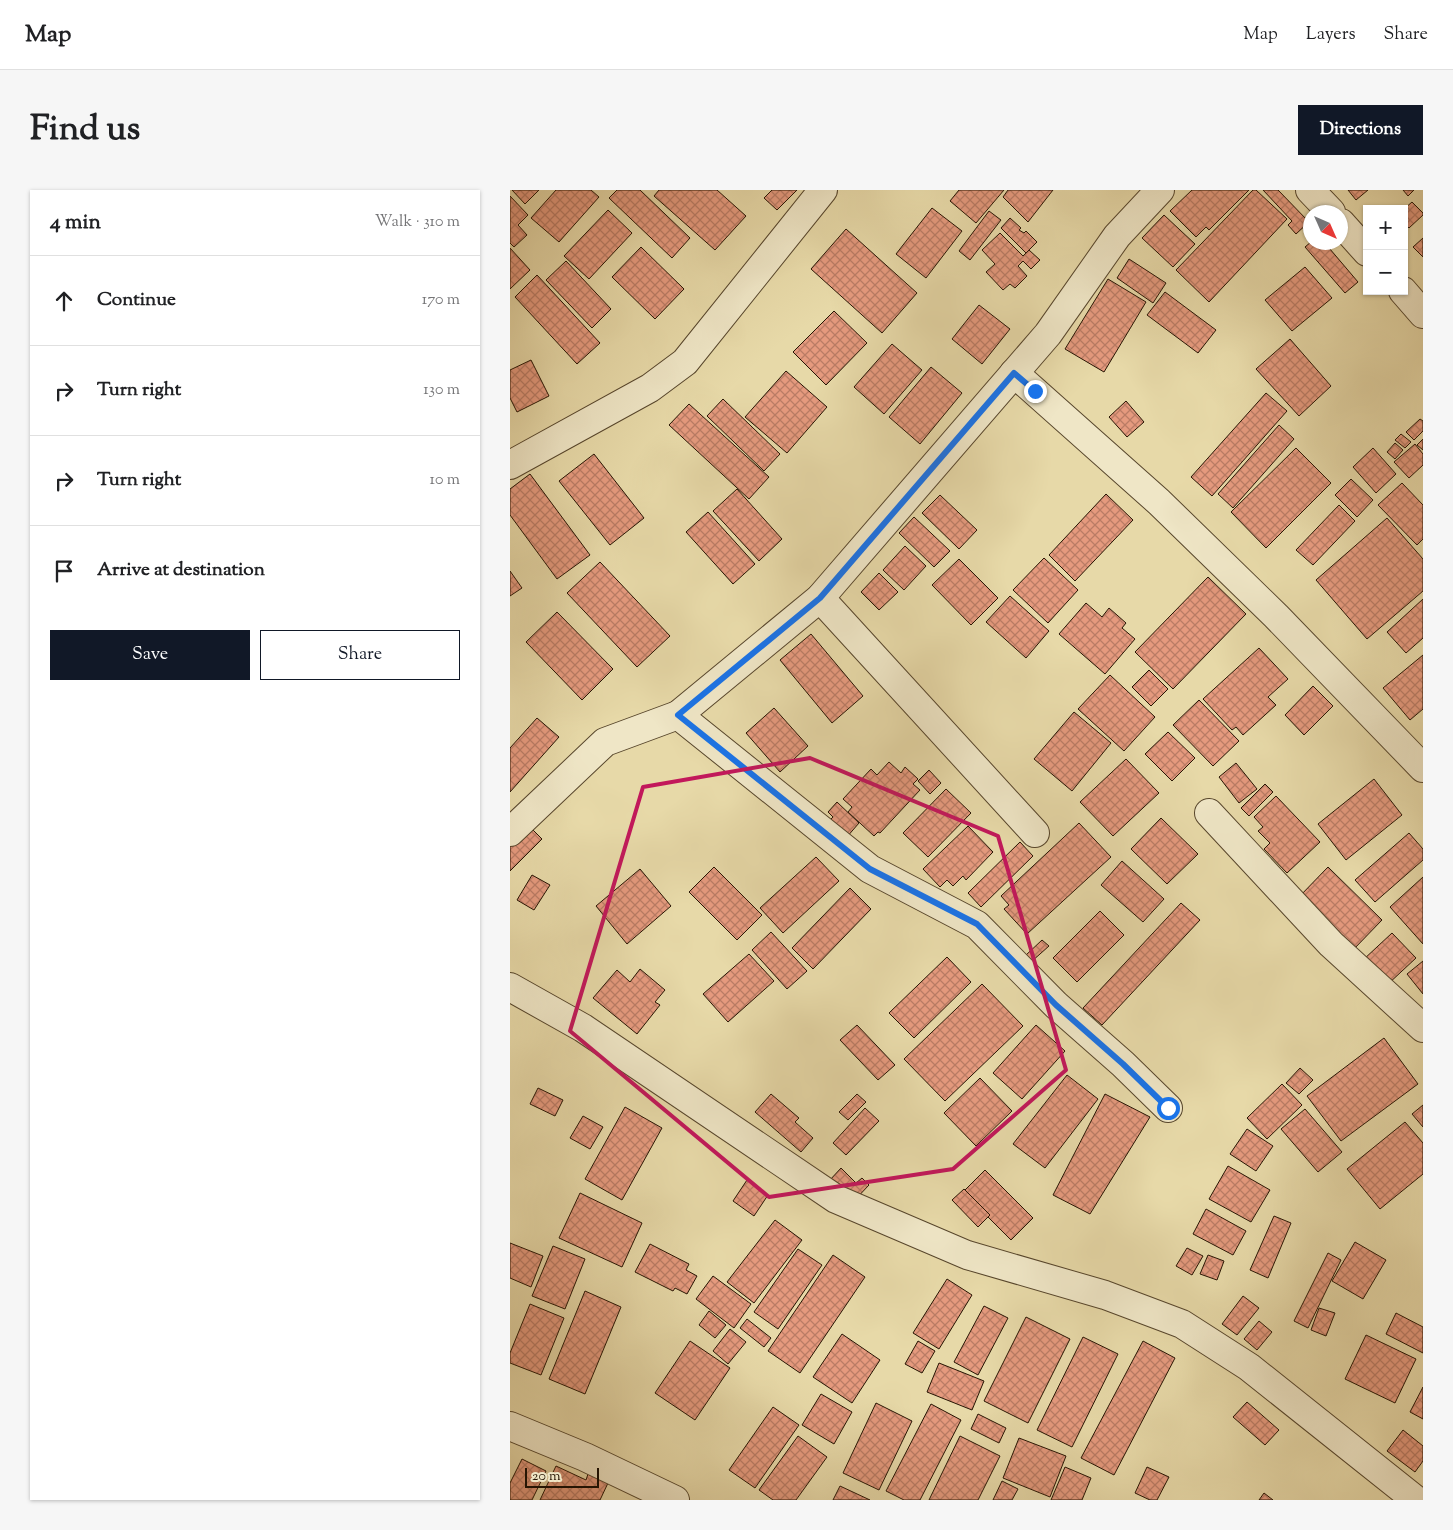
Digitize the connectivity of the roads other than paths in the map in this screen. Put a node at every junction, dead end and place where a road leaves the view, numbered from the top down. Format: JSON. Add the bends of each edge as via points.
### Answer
{"nodes":[{"id":1,"x":823,"y":190,"type":"edge"},
{"id":2,"x":1160,"y":190,"type":"edge"},
{"id":3,"x":1310,"y":190,"type":"edge"},
{"id":4,"x":1324,"y":205,"type":"edge"},
{"id":5,"x":1348,"y":232,"type":"edge"},
{"id":6,"x":1365,"y":250,"type":"edge"},
{"id":7,"x":1406,"y":295,"type":"edge"},
{"id":8,"x":1423,"y":314,"type":"edge"},
{"id":9,"x":1014,"y":373,"type":"junction"},
{"id":10,"x":510,"y":465,"type":"edge"},
{"id":11,"x":820,"y":598,"type":"junction"},
{"id":12,"x":678,"y":715,"type":"junction"},
{"id":13,"x":1423,"y":768,"type":"edge"},
{"id":14,"x":1209,"y":813,"type":"dead end"},
{"id":15,"x":510,"y":832,"type":"edge"},
{"id":16,"x":1035,"y":833,"type":"dead end"},
{"id":17,"x":510,"y":988,"type":"edge"},
{"id":18,"x":1423,"y":1028,"type":"edge"},
{"id":19,"x":1168,"y":1108,"type":"dead end"},
{"id":20,"x":510,"y":1426,"type":"edge"},
{"id":21,"x":675,"y":1500,"type":"edge"},
{"id":22,"x":1416,"y":1500,"type":"edge"}],
"edges":[{"from":1,"to":10,"type":"street","via":[[685,362],[650,388]]},
{"from":2,"to":9,"type":"street","via":[[1117,236],[1048,334]]},
{"from":3,"to":4,"type":"street"},
{"from":5,"to":6,"type":"street"},
{"from":7,"to":8,"type":"street"},
{"from":9,"to":11,"type":"street"},
{"from":9,"to":13,"type":"street","via":[[1160,502]]},
{"from":11,"to":12,"type":"street"},
{"from":11,"to":16,"type":"street"},
{"from":12,"to":15,"type":"street","via":[[606,742]]},
{"from":12,"to":19,"type":"street","via":[[870,869],[977,924],[1056,1005]]},
{"from":14,"to":18,"type":"street","via":[[1331,944]]},
{"from":17,"to":22,"type":"street","via":[[584,1028],[836,1199],[967,1255],[1105,1295],[1182,1324],[1249,1367]]},
{"from":20,"to":21,"type":"street","via":[[584,1456]]}]}
